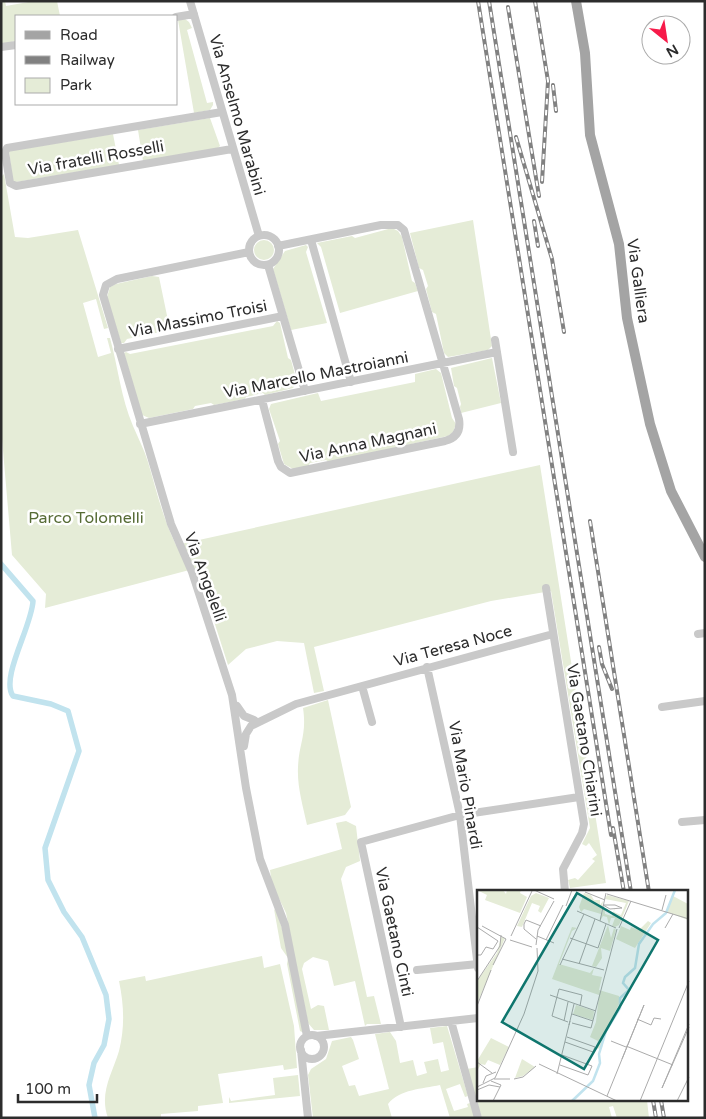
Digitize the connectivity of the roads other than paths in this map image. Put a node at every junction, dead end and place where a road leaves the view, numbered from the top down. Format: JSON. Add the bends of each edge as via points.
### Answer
{"nodes":[{"id":1,"x":190,"y":1,"type":"edge"},
{"id":2,"x":576,"y":1,"type":"edge"},
{"id":3,"x":194,"y":14,"type":"junction"},
{"id":4,"x":178,"y":17,"type":"edge"},
{"id":5,"x":15,"y":44,"type":"edge"},
{"id":6,"x":1,"y":47,"type":"edge"},
{"id":7,"x":222,"y":112,"type":"junction"},
{"id":8,"x":232,"y":149,"type":"junction"},
{"id":9,"x":259,"y":236,"type":"junction"},
{"id":10,"x":311,"y":240,"type":"junction"},
{"id":11,"x":278,"y":246,"type":"junction"},
{"id":12,"x":249,"y":252,"type":"junction"},
{"id":13,"x":268,"y":265,"type":"junction"},
{"id":14,"x":282,"y":316,"type":"junction"},
{"id":15,"x":495,"y":340,"type":"dead end"},
{"id":16,"x":118,"y":349,"type":"junction"},
{"id":17,"x":497,"y":352,"type":"junction"},
{"id":18,"x":443,"y":363,"type":"junction"},
{"id":19,"x":352,"y":382,"type":"junction"},
{"id":20,"x":305,"y":391,"type":"junction"},
{"id":21,"x":262,"y":400,"type":"junction"},
{"id":22,"x":140,"y":424,"type":"junction"},
{"id":23,"x":513,"y":452,"type":"dead end"},
{"id":24,"x":705,"y":557,"type":"edge"},
{"id":25,"x":546,"y":588,"type":"dead end"},
{"id":26,"x":552,"y":634,"type":"junction"},
{"id":27,"x":427,"y":668,"type":"junction"},
{"id":28,"x":228,"y":684,"type":"junction"},
{"id":29,"x":362,"y":686,"type":"junction"},
{"id":30,"x":705,"y":701,"type":"edge"},
{"id":31,"x":662,"y":707,"type":"dead end"},
{"id":32,"x":255,"y":721,"type":"junction"},
{"id":33,"x":372,"y":722,"type":"dead end"},
{"id":34,"x":238,"y":724,"type":"junction"},
{"id":35,"x":245,"y":783,"type":"junction"},
{"id":36,"x":579,"y":798,"type":"junction"},
{"id":37,"x":460,"y":815,"type":"junction"},
{"id":38,"x":705,"y":820,"type":"edge"},
{"id":39,"x":682,"y":822,"type":"dead end"},
{"id":40,"x":565,"y":890,"type":"edge"},
{"id":41,"x":476,"y":926,"type":"edge"},
{"id":42,"x":477,"y":945,"type":"edge"},
{"id":43,"x":477,"y":964,"type":"edge"},
{"id":44,"x":417,"y":970,"type":"dead end"},
{"id":45,"x":477,"y":1018,"type":"edge"},
{"id":46,"x":451,"y":1021,"type":"junction"},
{"id":47,"x":401,"y":1027,"type":"junction"},
{"id":48,"x":335,"y":1034,"type":"junction"},
{"id":49,"x":312,"y":1036,"type":"junction"},
{"id":50,"x":324,"y":1043,"type":"junction"},
{"id":51,"x":301,"y":1050,"type":"junction"},
{"id":52,"x":313,"y":1058,"type":"junction"},
{"id":53,"x":303,"y":1071,"type":"junction"},
{"id":54,"x":308,"y":1118,"type":"edge"},
{"id":55,"x":478,"y":1118,"type":"edge"}],
"edges":[{"from":1,"to":3,"type":"street","name":"Via Anselmo Marabini"},
{"from":2,"to":24,"type":"main road","name":"Via Galliera","via":[[585,53],[590,135],[619,244],[627,318],[650,424],[671,491]]},
{"from":3,"to":4,"type":"street"},
{"from":3,"to":7,"type":"street","name":"Via Anselmo Marabini"},
{"from":5,"to":6,"type":"street"},
{"from":7,"to":8,"type":"street","name":"Via Anselmo Marabini"},
{"from":7,"to":8,"type":"street","name":"Via fratelli Rosselli","via":[[7,148],[10,183],[16,186]]},
{"from":8,"to":9,"type":"street","name":"Via Anselmo Marabini"},
{"from":9,"to":11,"type":"street","via":[[273,238]]},
{"from":9,"to":12,"type":"street","via":[[250,244]]},
{"from":10,"to":11,"type":"street"},
{"from":10,"to":18,"type":"street","via":[[381,225],[398,225],[404,230]]},
{"from":10,"to":19,"type":"street"},
{"from":11,"to":13,"type":"street","via":[[277,257]]},
{"from":12,"to":13,"type":"street","via":[[257,264]]},
{"from":12,"to":16,"type":"street","name":"Via Angelelli","via":[[110,282],[103,295]]},
{"from":13,"to":14,"type":"street"},
{"from":14,"to":16,"type":"street","name":"Via Massimo Troisi"},
{"from":14,"to":20,"type":"street"},
{"from":15,"to":17,"type":"street"},
{"from":16,"to":22,"type":"street","name":"Via Angelelli"},
{"from":17,"to":18,"type":"street","name":"Via Marcello Mastroianni"},
{"from":17,"to":23,"type":"street"},
{"from":18,"to":19,"type":"street","name":"Via Marcello Mastroianni"},
{"from":18,"to":21,"type":"street","name":"Via Anna Magnani","via":[[460,425],[454,437],[445,442],[303,472],[290,473],[281,467]]},
{"from":19,"to":20,"type":"street","name":"Via Marcello Mastroianni"},
{"from":20,"to":21,"type":"street","name":"Via Marcello Mastroianni"},
{"from":21,"to":22,"type":"street","name":"Via Marcello Mastroianni"},
{"from":22,"to":28,"type":"street","name":"Via Angelelli","via":[[171,524],[192,572]]},
{"from":25,"to":26,"type":"street","name":"Via Gaetano Chiarini"},
{"from":26,"to":27,"type":"street","name":"Via Teresa Noce"},
{"from":26,"to":36,"type":"street","name":"Via Gaetano Chiarini"},
{"from":27,"to":29,"type":"street","name":"Via Teresa Noce"},
{"from":27,"to":37,"type":"street","name":"Via Mario Pinardi"},
{"from":28,"to":32,"type":"street","via":[[238,710]]},
{"from":28,"to":34,"type":"street","name":"Via Angelelli"},
{"from":29,"to":32,"type":"street","name":"Via Teresa Noce","via":[[296,704]]},
{"from":29,"to":33,"type":"street"},
{"from":30,"to":31,"type":"street"},
{"from":32,"to":34,"type":"street","name":"Via Teresa Noce"},
{"from":32,"to":35,"type":"street","via":[[244,742]]},
{"from":34,"to":35,"type":"street","name":"Via Angelelli"},
{"from":35,"to":49,"type":"street","name":"Via Angelelli","via":[[262,870],[285,925],[306,1024]]},
{"from":36,"to":37,"type":"street"},
{"from":36,"to":40,"type":"street","name":"Via Gaetano Chiarini","via":[[584,829],[563,868]]},
{"from":37,"to":41,"type":"street","name":"Via Mario Pinardi"},
{"from":37,"to":47,"type":"street","name":"Via Gaetano Cinti","via":[[362,842]]},
{"from":38,"to":39,"type":"street"},
{"from":41,"to":42,"type":"street","name":"Via Mario Pinardi"},
{"from":43,"to":44,"type":"street"},
{"from":45,"to":46,"type":"street"},
{"from":46,"to":47,"type":"street"},
{"from":46,"to":55,"type":"street"},
{"from":47,"to":48,"type":"street"},
{"from":48,"to":49,"type":"street"},
{"from":48,"to":50,"type":"street"},
{"from":49,"to":50,"type":"street"},
{"from":49,"to":51,"type":"street","via":[[302,1041]]},
{"from":50,"to":52,"type":"street","via":[[322,1054]]},
{"from":51,"to":52,"type":"street","via":[[305,1056]]},
{"from":51,"to":53,"type":"street"},
{"from":52,"to":53,"type":"street"},
{"from":53,"to":54,"type":"street"}]}
